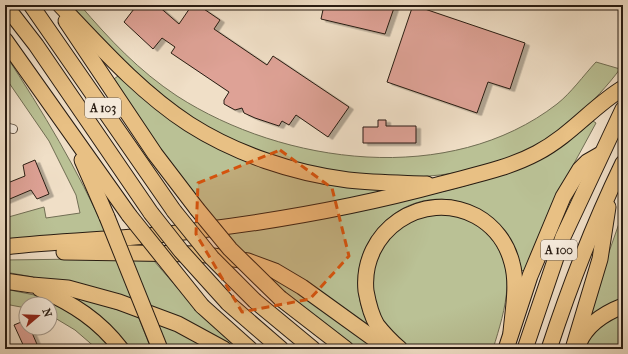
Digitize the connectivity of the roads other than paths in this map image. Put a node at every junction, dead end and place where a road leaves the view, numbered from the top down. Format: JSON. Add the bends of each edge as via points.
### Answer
{"nodes":[{"id":1,"x":5,"y":5,"type":"edge"},
{"id":2,"x":31,"y":5,"type":"edge"},
{"id":3,"x":56,"y":5,"type":"edge"},
{"id":4,"x":60,"y":5,"type":"edge"},
{"id":5,"x":5,"y":40,"type":"edge"},
{"id":6,"x":623,"y":88,"type":"edge"},
{"id":7,"x":623,"y":109,"type":"edge"},
{"id":8,"x":72,"y":136,"type":"junction"},
{"id":9,"x":601,"y":154,"type":"junction"},
{"id":10,"x":623,"y":163,"type":"edge"},
{"id":11,"x":442,"y":184,"type":"junction"},
{"id":12,"x":610,"y":189,"type":"junction"},
{"id":13,"x":5,"y":248,"type":"edge"},
{"id":14,"x":5,"y":253,"type":"edge"},
{"id":15,"x":5,"y":281,"type":"edge"},
{"id":16,"x":32,"y":285,"type":"junction"},
{"id":17,"x":623,"y":306,"type":"edge"},
{"id":18,"x":511,"y":332,"type":"junction"},
{"id":19,"x":121,"y":349,"type":"edge"},
{"id":20,"x":160,"y":349,"type":"edge"},
{"id":21,"x":224,"y":349,"type":"edge"},
{"id":22,"x":250,"y":349,"type":"edge"},
{"id":23,"x":281,"y":349,"type":"edge"},
{"id":24,"x":313,"y":349,"type":"edge"},
{"id":25,"x":346,"y":349,"type":"edge"},
{"id":26,"x":388,"y":349,"type":"edge"},
{"id":27,"x":400,"y":349,"type":"edge"},
{"id":28,"x":506,"y":349,"type":"edge"},
{"id":29,"x":525,"y":349,"type":"edge"},
{"id":30,"x":549,"y":349,"type":"edge"},
{"id":31,"x":573,"y":349,"type":"edge"},
{"id":32,"x":576,"y":349,"type":"edge"}],
"edges":[{"from":1,"to":23,"type":"highway","number":"A 103","bridge":true,"via":[[151,213],[181,251],[228,303]]},
{"from":2,"to":24,"type":"highway","number":"A 103","bridge":true,"via":[[174,211],[212,258],[255,301]]},
{"from":3,"to":25,"type":"highway","bridge":true,"via":[[155,154],[230,249],[280,298]]},
{"from":4,"to":11,"type":"highway","via":[[125,71],[162,103],[202,132],[233,147],[286,167],[333,178],[380,183]]},
{"from":5,"to":8,"type":"highway"},
{"from":6,"to":11,"type":"highway","via":[[569,133],[537,153],[500,169]]},
{"from":7,"to":9,"type":"highway","number":"A 100"},
{"from":8,"to":20,"type":"highway","bridge":true},
{"from":8,"to":22,"type":"highway","bridge":true,"via":[[129,215],[202,306]]},
{"from":9,"to":18,"type":"highway","via":[[580,169],[563,197],[530,276]]},
{"from":9,"to":29,"type":"highway","number":"A 100","via":[[563,238]]},
{"from":10,"to":12,"type":"highway","number":"A 100"},
{"from":11,"to":13,"type":"highway","via":[[392,198],[236,225],[126,238]]},
{"from":12,"to":30,"type":"highway","number":"A 100","via":[[565,300]]},
{"from":12,"to":31,"type":"highway","via":[[600,259]]},
{"from":14,"to":26,"type":"highway","via":[[199,254],[248,261],[275,271]]},
{"from":15,"to":16,"type":"highway"},
{"from":16,"to":19,"type":"highway","via":[[86,314],[108,332]]},
{"from":16,"to":21,"type":"highway","via":[[68,288],[119,302],[178,324]]},
{"from":17,"to":32,"type":"highway","via":[[603,315],[595,322]]},
{"from":18,"to":27,"type":"highway","via":[[514,275],[508,250],[501,239],[482,220],[469,213],[456,208],[426,208],[411,212],[387,229],[371,253],[367,269],[366,293],[376,324]]},
{"from":18,"to":28,"type":"highway"}]}
